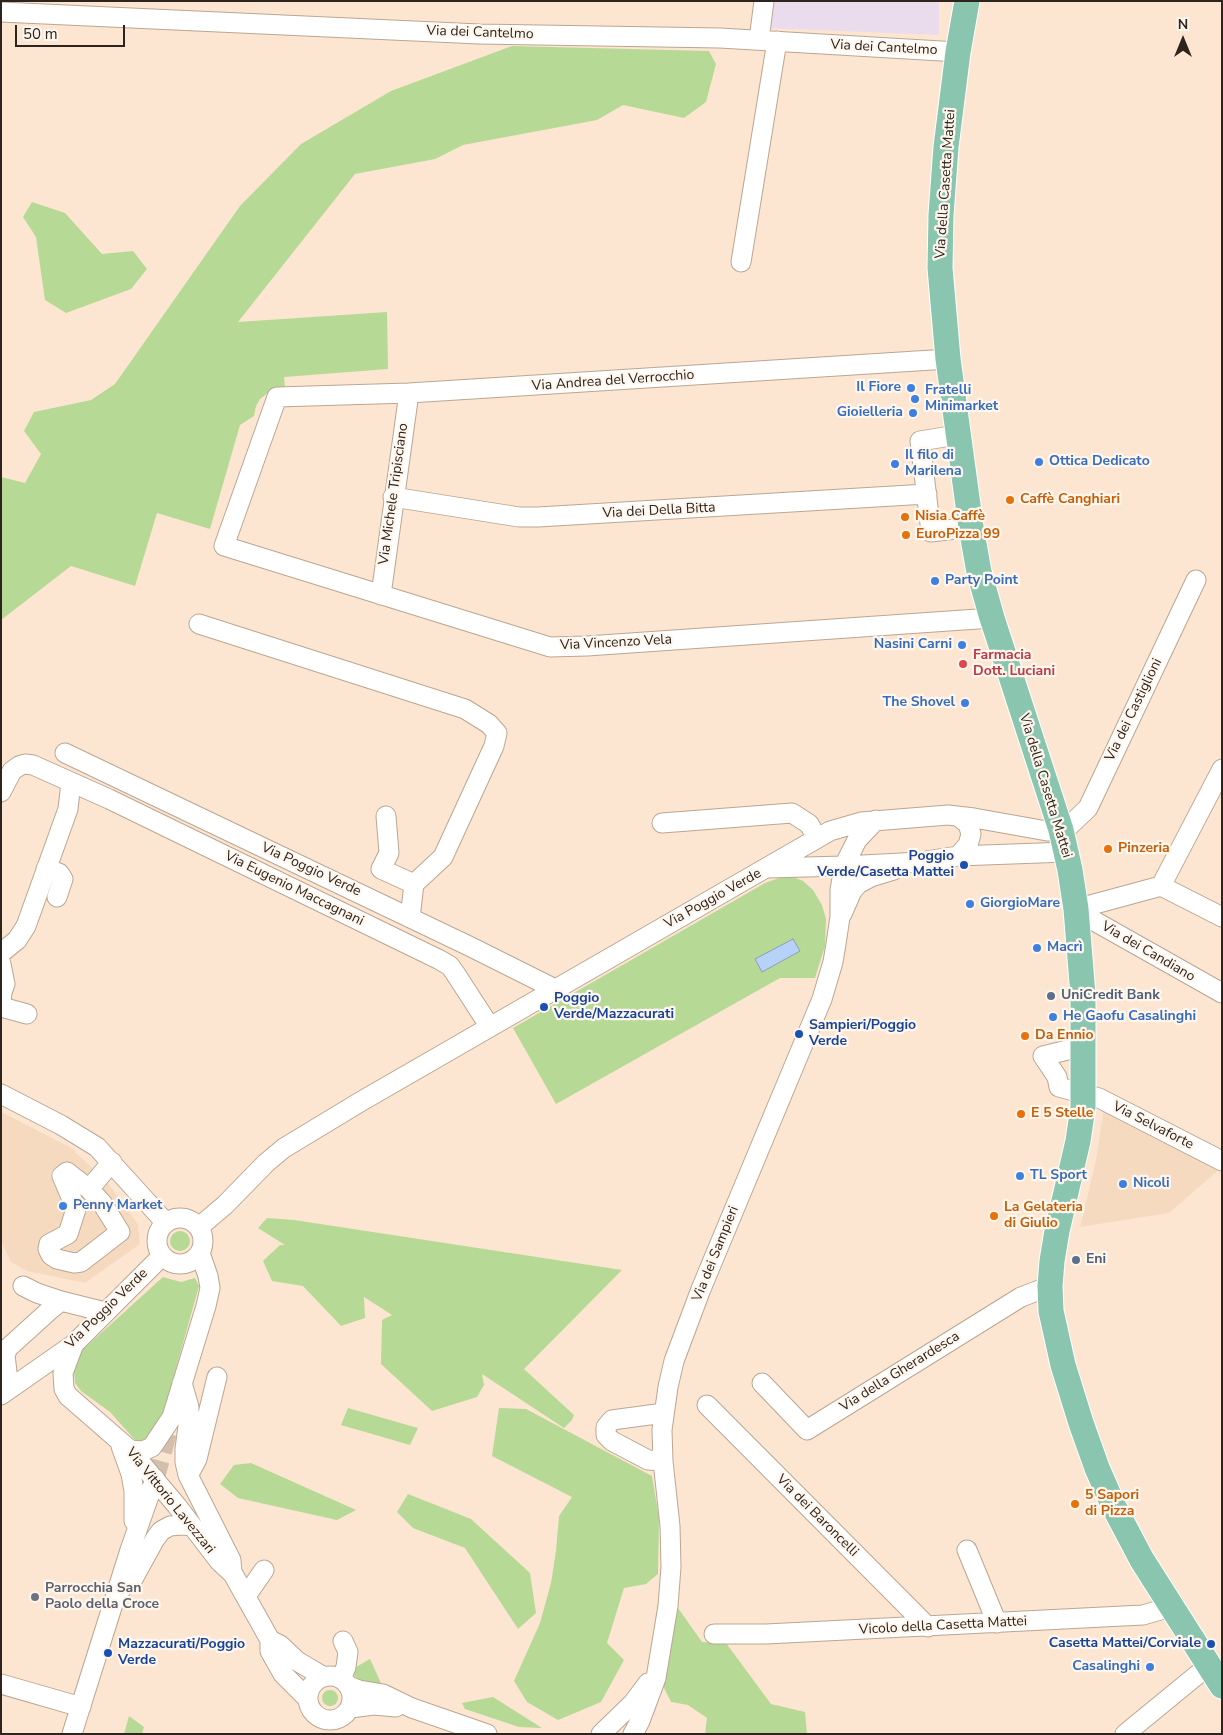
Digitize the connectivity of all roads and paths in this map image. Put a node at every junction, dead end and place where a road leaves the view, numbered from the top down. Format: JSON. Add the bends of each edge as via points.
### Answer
{"nodes":[{"id":1,"x":764,"y":1,"type":"edge"},
{"id":2,"x":967,"y":1,"type":"edge"},
{"id":3,"x":1,"y":12,"type":"edge"},
{"id":4,"x":768,"y":40,"type":"junction"},
{"id":5,"x":958,"y":52,"type":"junction"},
{"id":6,"x":741,"y":262,"type":"dead end"},
{"id":7,"x":948,"y":359,"type":"junction"},
{"id":8,"x":409,"y":394,"type":"junction"},
{"id":9,"x":957,"y":435,"type":"junction"},
{"id":10,"x":927,"y":494,"type":"junction"},
{"id":11,"x":393,"y":497,"type":"junction"},
{"id":12,"x":971,"y":526,"type":"junction"},
{"id":13,"x":224,"y":546,"type":"joint"},
{"id":14,"x":1196,"y":580,"type":"dead end"},
{"id":15,"x":381,"y":595,"type":"junction"},
{"id":16,"x":992,"y":618,"type":"junction"},
{"id":17,"x":199,"y":624,"type":"dead end"},
{"id":18,"x":65,"y":753,"type":"dead end"},
{"id":19,"x":1222,"y":769,"type":"edge"},
{"id":20,"x":71,"y":782,"type":"junction"},
{"id":21,"x":1,"y":792,"type":"edge"},
{"id":22,"x":386,"y":816,"type":"dead end"},
{"id":23,"x":958,"y":816,"type":"junction"},
{"id":24,"x":876,"y":820,"type":"junction"},
{"id":25,"x":662,"y":824,"type":"dead end"},
{"id":26,"x":817,"y":838,"type":"junction"},
{"id":27,"x":1064,"y":841,"type":"junction"},
{"id":28,"x":958,"y":856,"type":"junction"},
{"id":29,"x":920,"y":862,"type":"junction"},
{"id":30,"x":844,"y":866,"type":"junction"},
{"id":31,"x":767,"y":868,"type":"junction"},
{"id":32,"x":46,"y":869,"type":"junction"},
{"id":33,"x":414,"y":884,"type":"junction"},
{"id":34,"x":1161,"y":886,"type":"junction"},
{"id":35,"x":57,"y":897,"type":"dead end"},
{"id":36,"x":1076,"y":908,"type":"junction"},
{"id":37,"x":840,"y":917,"type":"junction"},
{"id":38,"x":1222,"y":917,"type":"edge"},
{"id":39,"x":410,"y":918,"type":"junction"},
{"id":40,"x":1,"y":953,"type":"edge"},
{"id":41,"x":1,"y":964,"type":"edge"},
{"id":42,"x":555,"y":989,"type":"junction"},
{"id":43,"x":1222,"y":994,"type":"edge"},
{"id":44,"x":27,"y":1014,"type":"dead end"},
{"id":45,"x":490,"y":1028,"type":"junction"},
{"id":46,"x":1084,"y":1046,"type":"junction"},
{"id":47,"x":1,"y":1094,"type":"edge"},
{"id":48,"x":1084,"y":1094,"type":"junction"},
{"id":49,"x":1222,"y":1161,"type":"edge"},
{"id":50,"x":112,"y":1162,"type":"junction"},
{"id":51,"x":89,"y":1189,"type":"junction"},
{"id":52,"x":166,"y":1223,"type":"junction"},
{"id":53,"x":199,"y":1227,"type":"junction"},
{"id":54,"x":200,"y":1253,"type":"junction"},
{"id":55,"x":162,"y":1256,"type":"junction"},
{"id":56,"x":23,"y":1286,"type":"dead end"},
{"id":57,"x":1050,"y":1286,"type":"junction"},
{"id":58,"x":61,"y":1301,"type":"junction"},
{"id":59,"x":106,"y":1312,"type":"junction"},
{"id":60,"x":74,"y":1344,"type":"junction"},
{"id":61,"x":217,"y":1377,"type":"dead end"},
{"id":62,"x":182,"y":1383,"type":"junction"},
{"id":63,"x":762,"y":1383,"type":"dead end"},
{"id":64,"x":5,"y":1392,"type":"edge"},
{"id":65,"x":707,"y":1405,"type":"dead end"},
{"id":66,"x":664,"y":1413,"type":"junction"},
{"id":67,"x":124,"y":1446,"type":"junction"},
{"id":68,"x":663,"y":1461,"type":"junction"},
{"id":69,"x":188,"y":1475,"type":"junction"},
{"id":70,"x":155,"y":1480,"type":"junction"},
{"id":71,"x":192,"y":1526,"type":"junction"},
{"id":72,"x":130,"y":1550,"type":"junction"},
{"id":73,"x":967,"y":1550,"type":"dead end"},
{"id":74,"x":264,"y":1570,"type":"dead end"},
{"id":75,"x":232,"y":1574,"type":"junction"},
{"id":76,"x":116,"y":1593,"type":"junction"},
{"id":77,"x":246,"y":1596,"type":"junction"},
{"id":78,"x":1171,"y":1607,"type":"junction"},
{"id":79,"x":997,"y":1623,"type":"junction"},
{"id":80,"x":928,"y":1627,"type":"junction"},
{"id":81,"x":714,"y":1634,"type":"dead end"},
{"id":82,"x":270,"y":1640,"type":"junction"},
{"id":83,"x":343,"y":1641,"type":"dead end"},
{"id":84,"x":661,"y":1655,"type":"junction"},
{"id":85,"x":1208,"y":1666,"type":"junction"},
{"id":86,"x":338,"y":1681,"type":"junction"},
{"id":87,"x":1,"y":1684,"type":"edge"},
{"id":88,"x":1222,"y":1686,"type":"edge"},
{"id":89,"x":310,"y":1705,"type":"junction"},
{"id":90,"x":80,"y":1707,"type":"junction"},
{"id":91,"x":350,"y":1708,"type":"junction"},
{"id":92,"x":412,"y":1708,"type":"junction"},
{"id":93,"x":72,"y":1734,"type":"edge"},
{"id":94,"x":317,"y":1734,"type":"edge"},
{"id":95,"x":487,"y":1734,"type":"edge"},
{"id":96,"x":601,"y":1734,"type":"edge"},
{"id":97,"x":615,"y":1734,"type":"edge"},
{"id":98,"x":633,"y":1734,"type":"edge"},
{"id":99,"x":1125,"y":1734,"type":"edge"}],
"edges":[{"from":1,"to":4,"type":"street"},
{"from":2,"to":5,"type":"main road","name":"Via della Casetta Mattei"},
{"from":3,"to":4,"type":"street","name":"Via dei Cantelmo","via":[[480,34]]},
{"from":4,"to":5,"type":"street","name":"Via dei Cantelmo"},
{"from":4,"to":6,"type":"street"},
{"from":5,"to":7,"type":"main road","name":"Via della Casetta Mattei","via":[[940,215],[940,268]]},
{"from":7,"to":8,"type":"street","name":"Via Andrea del Verrocchio"},
{"from":7,"to":9,"type":"main road","name":"Via della Casetta Mattei"},
{"from":8,"to":11,"type":"street","name":"Via Michele Tripisciano"},
{"from":8,"to":13,"type":"street","name":"Via Andrea del Verrocchio","via":[[277,397]]},
{"from":9,"to":10,"type":"street","via":[[920,441]]},
{"from":9,"to":12,"type":"main road","name":"Via della Casetta Mattei"},
{"from":10,"to":11,"type":"street","name":"Via dei Della Bitta","via":[[538,517],[519,517]]},
{"from":10,"to":12,"type":"street","via":[[931,532]]},
{"from":11,"to":15,"type":"street","name":"Via Michele Tripisciano"},
{"from":12,"to":16,"type":"main road","name":"Via della Casetta Mattei"},
{"from":13,"to":15,"type":"street","name":"Via Vincenzo Vela"},
{"from":14,"to":27,"type":"street","name":"Via dei Castiglioni","via":[[1088,808],[1073,823]]},
{"from":15,"to":16,"type":"street","name":"Via Vincenzo Vela","via":[[550,647]]},
{"from":16,"to":27,"type":"main road","name":"Via della Casetta Mattei"},
{"from":17,"to":33,"type":"street","via":[[465,709],[490,724],[497,733],[494,746],[443,857]]},
{"from":18,"to":39,"type":"street","name":"Via Poggio Verde"},
{"from":19,"to":34,"type":"street"},
{"from":20,"to":21,"type":"street","name":"Via Eugenio Maccagnani","via":[[26,764],[12,771]]},
{"from":20,"to":32,"type":"street","via":[[68,809]]},
{"from":20,"to":45,"type":"street","name":"Via Eugenio Maccagnani","via":[[440,960],[450,966]]},
{"from":22,"to":33,"type":"street","via":[[389,853],[381,869]]},
{"from":23,"to":24,"type":"street","name":"Via Poggio Verde"},
{"from":23,"to":27,"type":"street","name":"Via Poggio Verde","via":[[1047,831]]},
{"from":23,"to":28,"type":"street","via":[[968,824],[972,834],[968,845]]},
{"from":24,"to":26,"type":"street","name":"Via Poggio Verde","via":[[848,825]]},
{"from":24,"to":30,"type":"street","via":[[857,840]]},
{"from":25,"to":26,"type":"street","via":[[792,813],[810,824]]},
{"from":26,"to":31,"type":"street","name":"Via Poggio Verde"},
{"from":27,"to":28,"type":"street","name":"Via Poggio Verde"},
{"from":27,"to":36,"type":"main road","name":"Via della Casetta Mattei"},
{"from":28,"to":29,"type":"street","name":"Via Poggio Verde"},
{"from":29,"to":30,"type":"street","name":"Via Poggio Verde"},
{"from":29,"to":37,"type":"street","via":[[861,882],[852,891]]},
{"from":30,"to":31,"type":"street","name":"Via Poggio Verde"},
{"from":30,"to":37,"type":"street","name":"Via dei Sampieri","via":[[839,896]]},
{"from":31,"to":42,"type":"street","name":"Via Poggio Verde"},
{"from":32,"to":35,"type":"street","via":[[59,873],[63,879]]},
{"from":32,"to":40,"type":"street","via":[[23,932]]},
{"from":33,"to":39,"type":"street"},
{"from":34,"to":36,"type":"street"},
{"from":34,"to":38,"type":"street"},
{"from":36,"to":43,"type":"street","name":"Via dei Candiano"},
{"from":36,"to":46,"type":"main road","name":"Via della Casetta Mattei"},
{"from":37,"to":66,"type":"street","name":"Via dei Sampieri","via":[[833,962],[822,1000],[680,1343]]},
{"from":39,"to":42,"type":"street","name":"Via Poggio Verde"},
{"from":41,"to":44,"type":"street","via":[[5,984],[1,1003],[5,1008]]},
{"from":42,"to":45,"type":"street","name":"Via Poggio Verde"},
{"from":45,"to":53,"type":"street","name":"Via Poggio Verde","via":[[277,1153],[225,1206]]},
{"from":46,"to":48,"type":"main road","name":"Via della Casetta Mattei"},
{"from":46,"to":48,"type":"street","name":"Via Selvaforte","via":[[1043,1056],[1059,1087]]},
{"from":47,"to":50,"type":"street","via":[[87,1139]]},
{"from":48,"to":49,"type":"street","name":"Via Selvaforte","via":[[1099,1098]]},
{"from":48,"to":57,"type":"main road","name":"Via della Casetta Mattei","via":[[1078,1141],[1057,1231]]},
{"from":50,"to":51,"type":"street"},
{"from":50,"to":52,"type":"street"},
{"from":51,"to":51,"type":"street","via":[[67,1172],[62,1176],[76,1209],[68,1234],[49,1244],[51,1255],[57,1259],[81,1262],[120,1232]]},
{"from":52,"to":53,"type":"street","via":[[183,1219]]},
{"from":52,"to":55,"type":"street","via":[[157,1239]]},
{"from":53,"to":54,"type":"street","via":[[204,1243]]},
{"from":54,"to":55,"type":"street","via":[[181,1264]]},
{"from":54,"to":62,"type":"street","via":[[210,1288]]},
{"from":55,"to":59,"type":"street","name":"Via Poggio Verde"},
{"from":56,"to":58,"type":"street"},
{"from":57,"to":63,"type":"street","name":"Via della Gherardesca","via":[[1021,1297],[807,1430]]},
{"from":57,"to":78,"type":"main road","name":"Via della Casetta Mattei","via":[[1058,1347],[1097,1468],[1128,1534]]},
{"from":58,"to":59,"type":"street"},
{"from":58,"to":64,"type":"street","via":[[8,1348],[5,1355]]},
{"from":59,"to":60,"type":"street","name":"Via Poggio Verde"},
{"from":60,"to":64,"type":"street","name":"Via Poggio Verde"},
{"from":60,"to":67,"type":"street","name":"Via Vittorio Lavezzari","via":[[63,1373],[64,1389],[72,1401]]},
{"from":61,"to":69,"type":"street","via":[[197,1460]]},
{"from":62,"to":67,"type":"street","via":[[172,1416],[152,1447],[148,1450]]},
{"from":62,"to":69,"type":"street","via":[[189,1406],[185,1449]]},
{"from":65,"to":80,"type":"street","name":"Via dei Baroncelli"},
{"from":66,"to":68,"type":"street","name":"Via dei Sampieri"},
{"from":66,"to":68,"type":"street","via":[[612,1420],[606,1427],[606,1435],[612,1441],[648,1460]]},
{"from":67,"to":70,"type":"street","name":"Via Vittorio Lavezzari"},
{"from":67,"to":72,"type":"street","via":[[134,1491]]},
{"from":68,"to":84,"type":"street","name":"Via dei Sampieri","via":[[671,1567]]},
{"from":69,"to":75,"type":"street","via":[[231,1560]]},
{"from":70,"to":71,"type":"street","name":"Via Vittorio Lavezzari"},
{"from":70,"to":72,"type":"street"},
{"from":71,"to":75,"type":"street","name":"Via Vittorio Lavezzari"},
{"from":71,"to":76,"type":"street","via":[[170,1526],[161,1531],[133,1579]]},
{"from":72,"to":76,"type":"street"},
{"from":73,"to":79,"type":"street"},
{"from":74,"to":77,"type":"street"},
{"from":75,"to":77,"type":"street","name":"Via Vittorio Lavezzari"},
{"from":76,"to":90,"type":"street"},
{"from":77,"to":82,"type":"street","name":"Via Vittorio Lavezzari"},
{"from":78,"to":79,"type":"street","name":"Vicolo della Casetta Mattei","via":[[1143,1615]]},
{"from":78,"to":85,"type":"main road","name":"Via della Casetta Mattei"},
{"from":79,"to":80,"type":"street","name":"Vicolo della Casetta Mattei"},
{"from":80,"to":81,"type":"street","name":"Vicolo della Casetta Mattei"},
{"from":82,"to":86,"type":"street","name":"Via Vittorio Lavezzari","via":[[297,1661]]},
{"from":82,"to":89,"type":"street","name":"Via Vittorio Lavezzari","via":[[270,1651],[283,1674]]},
{"from":83,"to":86,"type":"street","via":[[348,1652],[346,1667]]},
{"from":84,"to":96,"type":"street","name":"Via dei Sampieri","via":[[645,1688]]},
{"from":84,"to":98,"type":"street","name":"Via dei Sampieri","via":[[653,1689]]},
{"from":85,"to":88,"type":"main road","name":"Via della Casetta Mattei"},
{"from":85,"to":99,"type":"street"},
{"from":86,"to":89,"type":"street","via":[[312,1685]]},
{"from":86,"to":91,"type":"street","via":[[352,1697]]},
{"from":86,"to":92,"type":"street","name":"Via Vittorio Lavezzari","via":[[359,1690],[383,1694]]},
{"from":87,"to":90,"type":"street"},
{"from":89,"to":91,"type":"street","name":"Via Vittorio Lavezzari","via":[[321,1718],[332,1720],[343,1716]]},
{"from":89,"to":94,"type":"street","via":[[311,1720]]},
{"from":90,"to":93,"type":"street"},
{"from":91,"to":92,"type":"street","name":"Via Vittorio Lavezzari","via":[[374,1705]]},
{"from":92,"to":95,"type":"street","name":"Via Vittorio Lavezzari"},
{"from":96,"to":97,"type":"street"}]}
